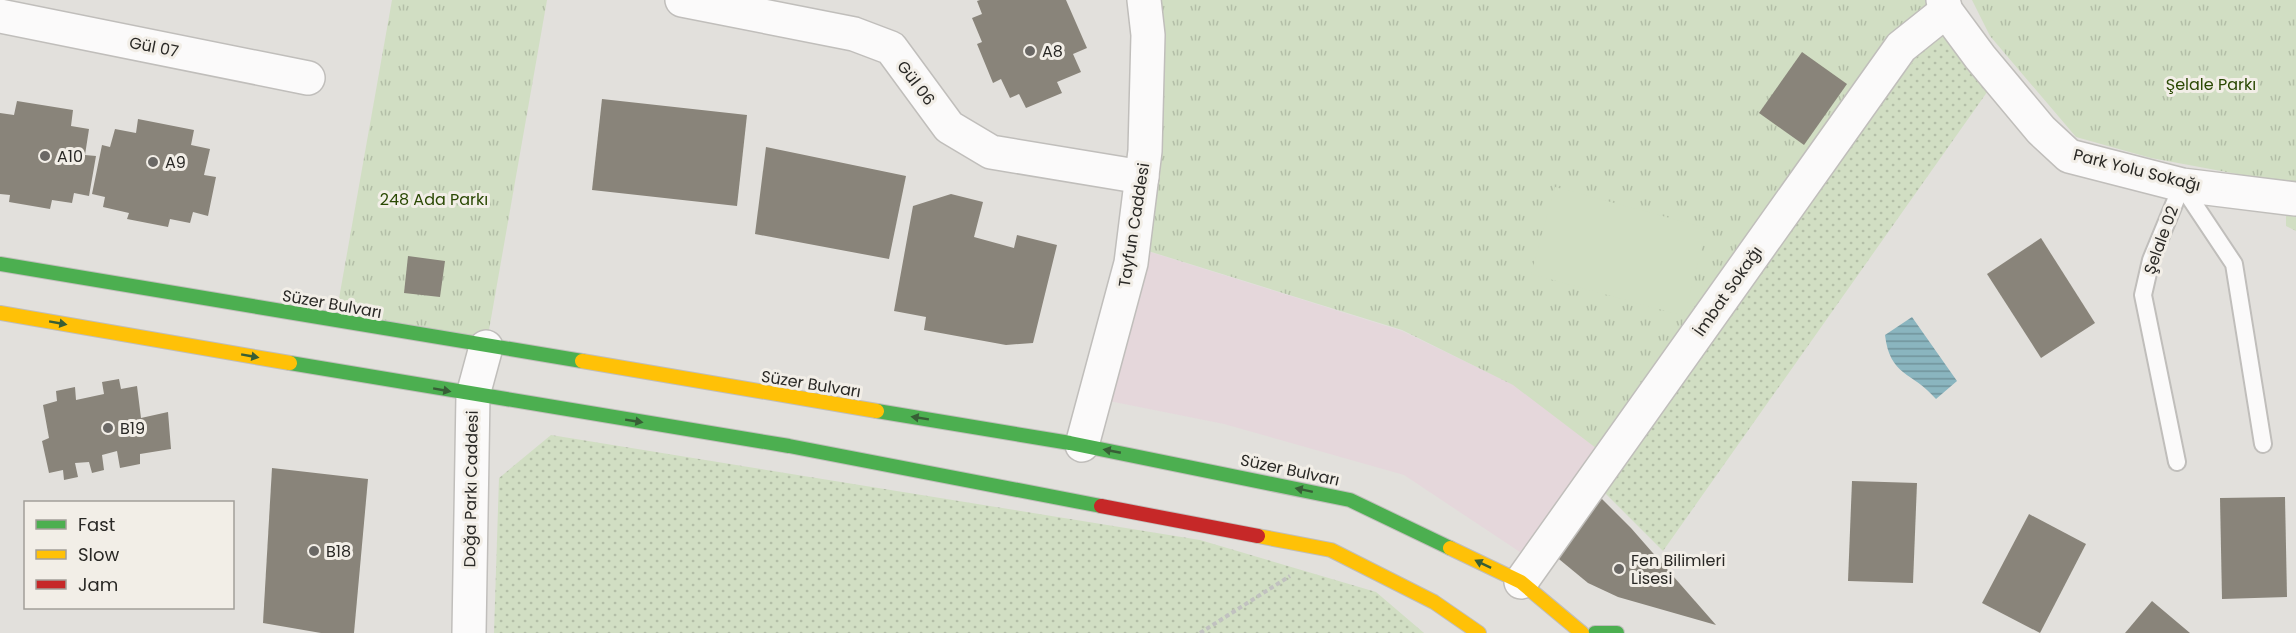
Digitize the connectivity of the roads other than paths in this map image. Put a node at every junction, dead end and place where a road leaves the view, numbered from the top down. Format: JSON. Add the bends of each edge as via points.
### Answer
{"nodes":[{"id":1,"x":682,"y":0,"type":"edge"},
{"id":2,"x":1144,"y":0,"type":"edge"},
{"id":3,"x":1945,"y":6,"type":"edge"},
{"id":4,"x":0,"y":16,"type":"edge"},
{"id":5,"x":308,"y":78,"type":"dead end"},
{"id":6,"x":1142,"y":177,"type":"junction"},
{"id":7,"x":2182,"y":185,"type":"junction"},
{"id":8,"x":2296,"y":199,"type":"edge"},
{"id":9,"x":0,"y":264,"type":"edge"},
{"id":10,"x":0,"y":313,"type":"edge"},
{"id":11,"x":486,"y":347,"type":"junction"},
{"id":12,"x":473,"y":395,"type":"junction"},
{"id":13,"x":2263,"y":444,"type":"dead end"},
{"id":14,"x":1082,"y":445,"type":"junction"},
{"id":15,"x":2177,"y":462,"type":"dead end"},
{"id":16,"x":1521,"y":582,"type":"junction"},
{"id":17,"x":469,"y":633,"type":"edge"},
{"id":18,"x":1479,"y":633,"type":"edge"},
{"id":19,"x":1582,"y":633,"type":"edge"},
{"id":20,"x":1595,"y":633,"type":"edge"},
{"id":21,"x":1617,"y":633,"type":"edge"}],
"edges":[{"from":1,"to":6,"type":"street","name":"Gül 06","via":[[854,34],[891,48],[949,128],[991,152]]},
{"from":2,"to":6,"type":"street","name":"Tayfun Caddesi","via":[[1148,35]]},
{"from":3,"to":7,"type":"street","name":"Park Yolu Sokağı","via":[[1980,57],[2041,130],[2069,156]]},
{"from":3,"to":16,"type":"street","name":"İmbat Sokağı","via":[[1901,47]]},
{"from":4,"to":5,"type":"street","name":"Gül 07"},
{"from":6,"to":14,"type":"street","name":"Tayfun Caddesi","via":[[1131,263]]},
{"from":7,"to":8,"type":"street","name":"Park Yolu Sokağı"},
{"from":7,"to":13,"type":"lane","name":"Şelale 02","via":[[2234,264]]},
{"from":7,"to":15,"type":"lane","name":"Şelale 02","via":[[2151,260],[2143,295]]},
{"from":9,"to":11,"type":"main road","name":"Süzer Bulvarı"},
{"from":10,"to":12,"type":"main road","one_way":true},
{"from":11,"to":12,"type":"street","name":"Doğa Parkı Caddesi"},
{"from":14,"to":11,"type":"main road","name":"Süzer Bulvarı","one_way":true},
{"from":12,"to":17,"type":"street","name":"Doğa Parkı Caddesi"},
{"from":12,"to":18,"type":"main road","one_way":true,"via":[[789,446],[1331,550],[1434,602]]},
{"from":16,"to":14,"type":"main road","name":"Süzer Bulvarı","one_way":true,"via":[[1350,500]]},
{"from":16,"to":19,"type":"main road","name":"Süzer Bulvarı"},
{"from":20,"to":21,"type":"main road"}]}
